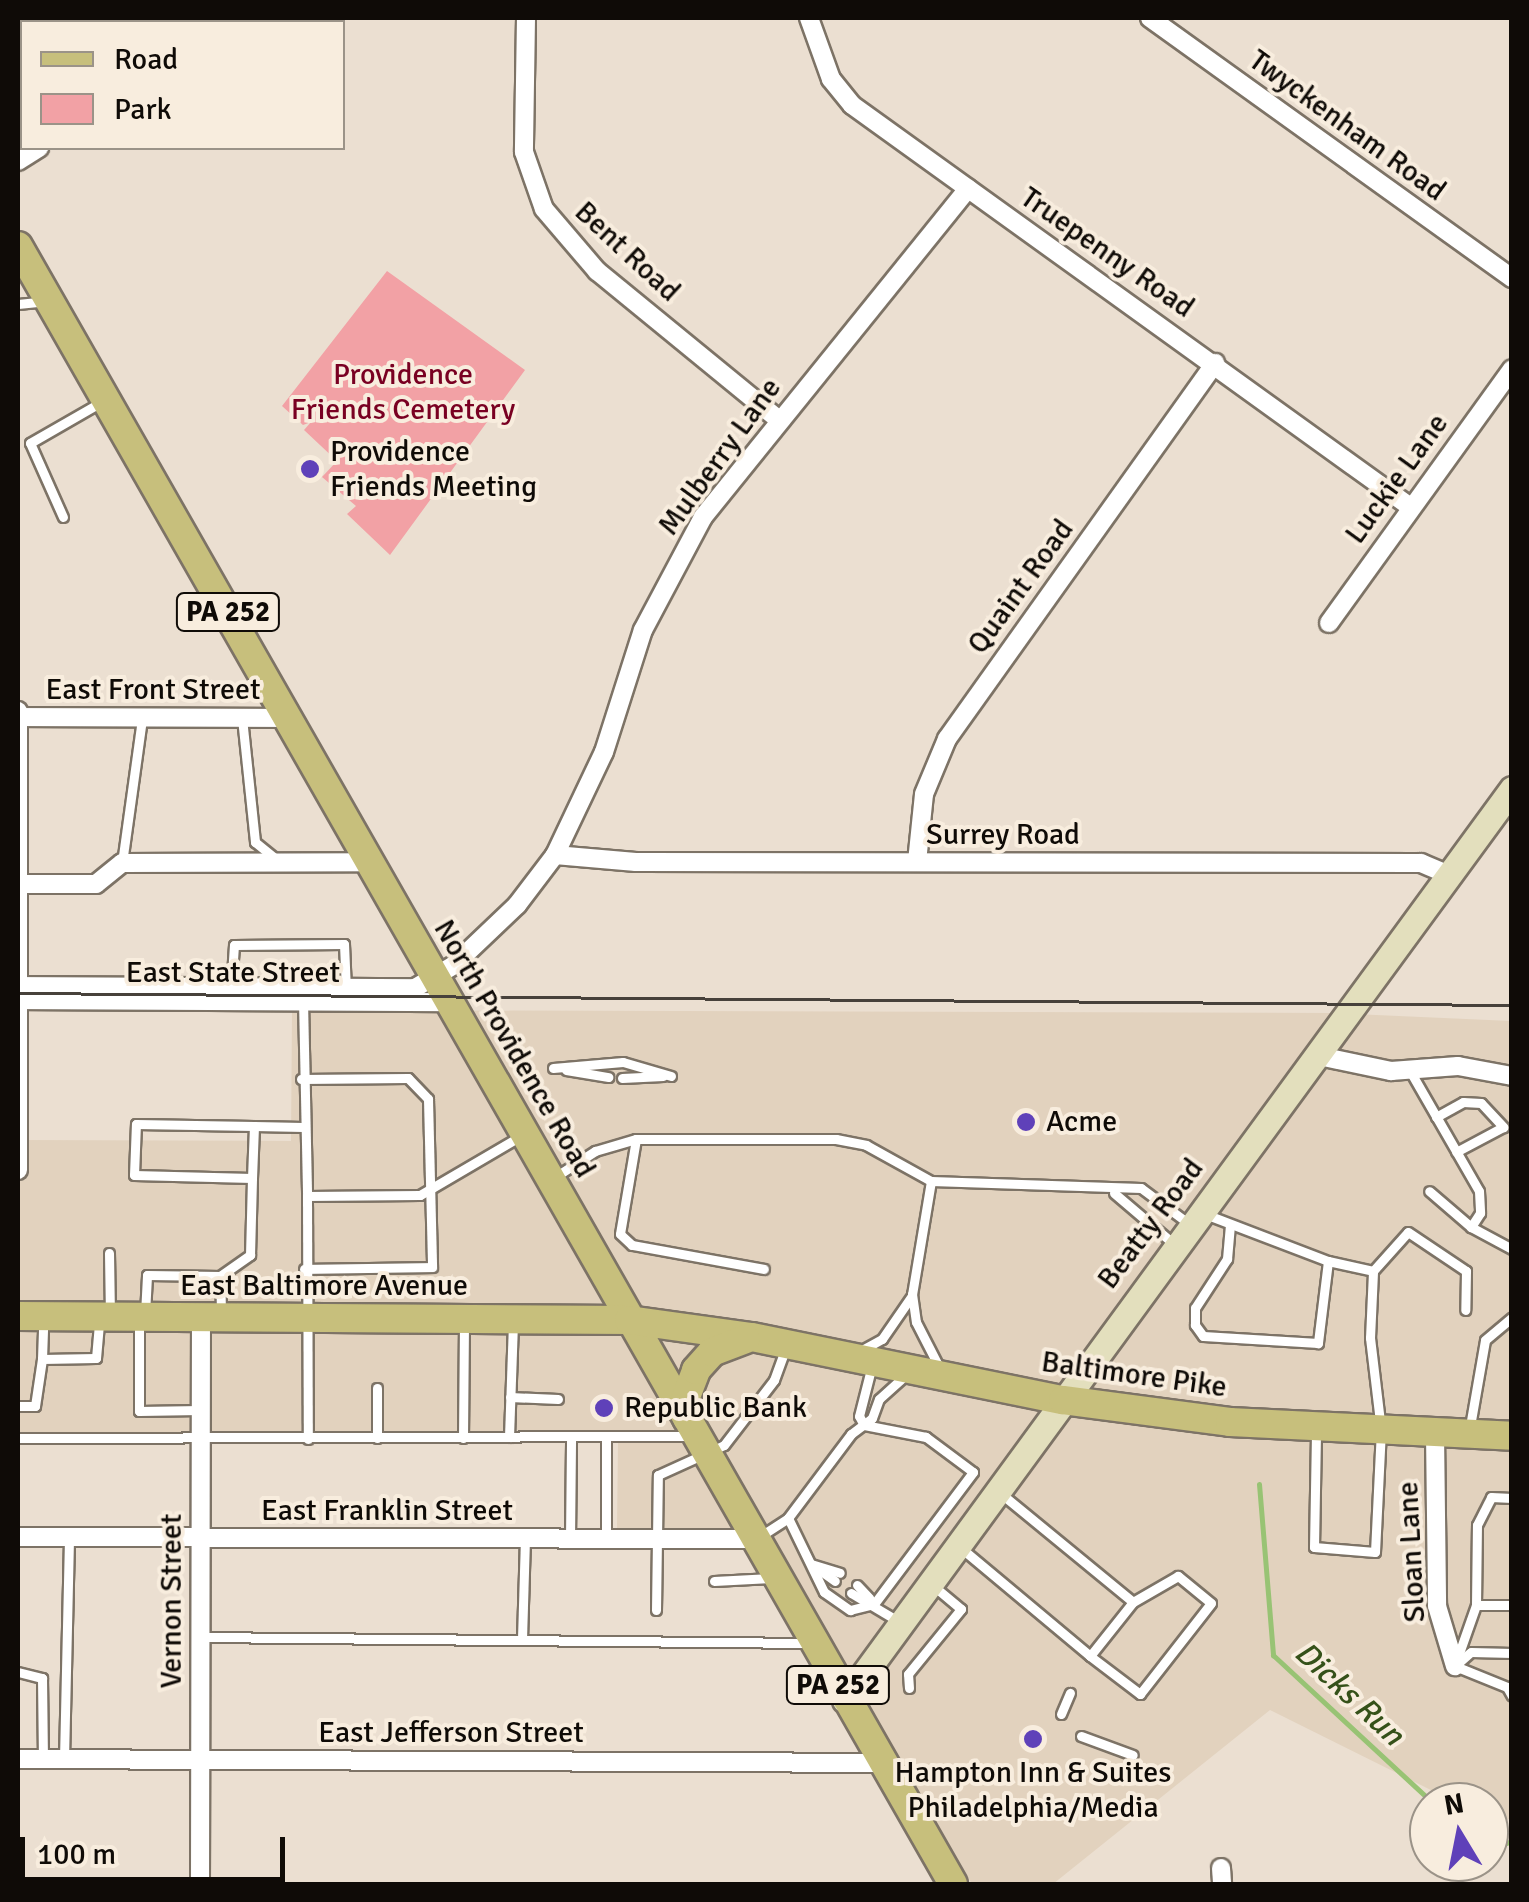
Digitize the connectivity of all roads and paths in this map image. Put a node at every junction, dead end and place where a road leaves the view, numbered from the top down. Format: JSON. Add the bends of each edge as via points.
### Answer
{"nodes":[{"id":1,"x":526,"y":18,"type":"edge"},
{"id":2,"x":809,"y":18,"type":"edge"},
{"id":3,"x":1150,"y":18,"type":"edge"},
{"id":4,"x":968,"y":188,"type":"junction"},
{"id":5,"x":18,"y":246,"type":"edge"},
{"id":6,"x":1512,"y":278,"type":"edge"},
{"id":7,"x":49,"y":300,"type":"junction"},
{"id":8,"x":18,"y":304,"type":"edge"},
{"id":9,"x":1215,"y":364,"type":"junction"},
{"id":10,"x":1512,"y":369,"type":"edge"},
{"id":11,"x":106,"y":400,"type":"junction"},
{"id":12,"x":779,"y":420,"type":"junction"},
{"id":13,"x":1409,"y":506,"type":"junction"},
{"id":14,"x":63,"y":517,"type":"dead end"},
{"id":15,"x":1329,"y":624,"type":"dead end"},
{"id":16,"x":18,"y":715,"type":"edge"},
{"id":17,"x":142,"y":717,"type":"junction"},
{"id":18,"x":242,"y":718,"type":"junction"},
{"id":19,"x":289,"y":718,"type":"junction"},
{"id":20,"x":1512,"y":789,"type":"edge"},
{"id":21,"x":555,"y":855,"type":"junction"},
{"id":22,"x":279,"y":862,"type":"junction"},
{"id":23,"x":370,"y":862,"type":"junction"},
{"id":24,"x":918,"y":862,"type":"junction"},
{"id":25,"x":122,"y":863,"type":"junction"},
{"id":26,"x":1449,"y":875,"type":"junction"},
{"id":27,"x":18,"y":884,"type":"edge"},
{"id":28,"x":441,"y":992,"type":"junction"},
{"id":29,"x":19,"y":993,"type":"edge"},
{"id":30,"x":231,"y":994,"type":"junction"},
{"id":31,"x":303,"y":994,"type":"junction"},
{"id":32,"x":346,"y":995,"type":"junction"},
{"id":33,"x":1319,"y":1056,"type":"junction"},
{"id":34,"x":1410,"y":1071,"type":"junction"},
{"id":35,"x":1512,"y":1076,"type":"edge"},
{"id":36,"x":608,"y":1077,"type":"dead end"},
{"id":37,"x":622,"y":1078,"type":"dead end"},
{"id":38,"x":301,"y":1079,"type":"junction"},
{"id":39,"x":1436,"y":1116,"type":"junction"},
{"id":40,"x":254,"y":1126,"type":"junction"},
{"id":41,"x":303,"y":1127,"type":"junction"},
{"id":42,"x":526,"y":1133,"type":"junction"},
{"id":43,"x":636,"y":1139,"type":"junction"},
{"id":44,"x":1456,"y":1152,"type":"junction"},
{"id":45,"x":18,"y":1156,"type":"edge"},
{"id":46,"x":18,"y":1170,"type":"edge"},
{"id":47,"x":252,"y":1178,"type":"junction"},
{"id":48,"x":553,"y":1179,"type":"junction"},
{"id":49,"x":931,"y":1181,"type":"junction"},
{"id":50,"x":430,"y":1189,"type":"junction"},
{"id":51,"x":1112,"y":1191,"type":"junction"},
{"id":52,"x":1428,"y":1191,"type":"dead end"},
{"id":53,"x":307,"y":1196,"type":"junction"},
{"id":54,"x":1230,"y":1224,"type":"junction"},
{"id":55,"x":1187,"y":1226,"type":"junction"},
{"id":56,"x":1471,"y":1226,"type":"junction"},
{"id":57,"x":1512,"y":1249,"type":"edge"},
{"id":58,"x":109,"y":1253,"type":"dead end"},
{"id":59,"x":1328,"y":1260,"type":"junction"},
{"id":60,"x":304,"y":1269,"type":"junction"},
{"id":61,"x":764,"y":1269,"type":"dead end"},
{"id":62,"x":1374,"y":1271,"type":"junction"},
{"id":63,"x":220,"y":1276,"type":"junction"},
{"id":64,"x":912,"y":1294,"type":"junction"},
{"id":65,"x":1466,"y":1310,"type":"dead end"},
{"id":66,"x":31,"y":1316,"type":"edge"},
{"id":67,"x":123,"y":1317,"type":"junction"},
{"id":68,"x":211,"y":1317,"type":"junction"},
{"id":69,"x":1512,"y":1317,"type":"edge"},
{"id":70,"x":307,"y":1318,"type":"junction"},
{"id":71,"x":464,"y":1319,"type":"junction"},
{"id":72,"x":513,"y":1320,"type":"junction"},
{"id":73,"x":630,"y":1320,"type":"junction"},
{"id":74,"x":752,"y":1337,"type":"junction"},
{"id":75,"x":787,"y":1345,"type":"junction"},
{"id":76,"x":842,"y":1356,"type":"junction"},
{"id":77,"x":42,"y":1360,"type":"junction"},
{"id":78,"x":873,"y":1362,"type":"junction"},
{"id":79,"x":914,"y":1368,"type":"junction"},
{"id":80,"x":948,"y":1374,"type":"junction"},
{"id":81,"x":378,"y":1388,"type":"dead end"},
{"id":82,"x":510,"y":1397,"type":"junction"},
{"id":83,"x":558,"y":1399,"type":"dead end"},
{"id":84,"x":1062,"y":1400,"type":"junction"},
{"id":85,"x":18,"y":1406,"type":"edge"},
{"id":86,"x":200,"y":1410,"type":"junction"},
{"id":87,"x":864,"y":1424,"type":"junction"},
{"id":88,"x":1316,"y":1426,"type":"junction"},
{"id":89,"x":1381,"y":1430,"type":"junction"},
{"id":90,"x":1435,"y":1433,"type":"junction"},
{"id":91,"x":1469,"y":1434,"type":"junction"},
{"id":92,"x":1512,"y":1436,"type":"edge"},
{"id":93,"x":509,"y":1437,"type":"junction"},
{"id":94,"x":571,"y":1437,"type":"junction"},
{"id":95,"x":606,"y":1437,"type":"junction"},
{"id":96,"x":698,"y":1437,"type":"junction"},
{"id":97,"x":18,"y":1438,"type":"edge"},
{"id":98,"x":377,"y":1438,"type":"junction"},
{"id":99,"x":463,"y":1438,"type":"junction"},
{"id":100,"x":308,"y":1439,"type":"junction"},
{"id":101,"x":200,"y":1440,"type":"junction"},
{"id":102,"x":997,"y":1490,"type":"junction"},
{"id":103,"x":1512,"y":1498,"type":"edge"},
{"id":104,"x":788,"y":1518,"type":"junction"},
{"id":105,"x":18,"y":1537,"type":"edge"},
{"id":106,"x":69,"y":1537,"type":"junction"},
{"id":107,"x":199,"y":1538,"type":"junction"},
{"id":108,"x":525,"y":1538,"type":"junction"},
{"id":109,"x":570,"y":1539,"type":"junction"},
{"id":110,"x":606,"y":1539,"type":"junction"},
{"id":111,"x":656,"y":1539,"type":"junction"},
{"id":112,"x":757,"y":1539,"type":"junction"},
{"id":113,"x":957,"y":1546,"type":"junction"},
{"id":114,"x":811,"y":1564,"type":"junction"},
{"id":115,"x":837,"y":1577,"type":"dead end"},
{"id":116,"x":778,"y":1578,"type":"junction"},
{"id":117,"x":714,"y":1581,"type":"dead end"},
{"id":118,"x":930,"y":1584,"type":"junction"},
{"id":119,"x":854,"y":1589,"type":"dead end"},
{"id":120,"x":1133,"y":1602,"type":"junction"},
{"id":121,"x":874,"y":1604,"type":"junction"},
{"id":122,"x":1476,"y":1604,"type":"junction"},
{"id":123,"x":1512,"y":1605,"type":"edge"},
{"id":124,"x":656,"y":1610,"type":"dead end"},
{"id":125,"x":900,"y":1623,"type":"junction"},
{"id":126,"x":199,"y":1636,"type":"junction"},
{"id":127,"x":522,"y":1640,"type":"junction"},
{"id":128,"x":814,"y":1642,"type":"junction"},
{"id":129,"x":1512,"y":1652,"type":"edge"},
{"id":130,"x":1090,"y":1656,"type":"junction"},
{"id":131,"x":1454,"y":1666,"type":"junction"},
{"id":132,"x":18,"y":1672,"type":"edge"},
{"id":133,"x":909,"y":1688,"type":"dead end"},
{"id":134,"x":1070,"y":1693,"type":"dead end"},
{"id":135,"x":1512,"y":1696,"type":"edge"},
{"id":136,"x":846,"y":1700,"type":"junction"},
{"id":137,"x":1061,"y":1714,"type":"dead end"},
{"id":138,"x":1081,"y":1736,"type":"dead end"},
{"id":139,"x":1133,"y":1755,"type":"dead end"},
{"id":140,"x":18,"y":1760,"type":"edge"},
{"id":141,"x":43,"y":1760,"type":"junction"},
{"id":142,"x":64,"y":1760,"type":"junction"},
{"id":143,"x":200,"y":1760,"type":"junction"},
{"id":144,"x":884,"y":1763,"type":"junction"},
{"id":145,"x":200,"y":1884,"type":"edge"},
{"id":146,"x":954,"y":1884,"type":"edge"}],
"edges":[{"from":1,"to":12,"type":"street","name":"Bent Road","via":[[524,152],[544,209],[597,271]]},
{"from":2,"to":4,"type":"street","name":"Truepenny Road","via":[[839,92]]},
{"from":3,"to":6,"type":"street","name":"Twyckenham Road"},
{"from":4,"to":9,"type":"street","name":"Truepenny Road"},
{"from":4,"to":12,"type":"street","name":"Mulberry Lane"},
{"from":5,"to":7,"type":"main road","name":"North Providence Road","number":"PA 252"},
{"from":7,"to":8,"type":"lane"},
{"from":7,"to":11,"type":"main road","name":"North Providence Road","number":"PA 252"},
{"from":9,"to":13,"type":"street","name":"Truepenny Road"},
{"from":9,"to":24,"type":"street","name":"Quaint Road","via":[[947,739],[924,794]]},
{"from":10,"to":13,"type":"street","name":"Luckie Lane"},
{"from":11,"to":14,"type":"lane","via":[[30,443]]},
{"from":11,"to":19,"type":"main road","name":"North Providence Road","number":"PA 252"},
{"from":12,"to":21,"type":"street","name":"Mulberry Lane","via":[[703,517],[663,588],[604,752]]},
{"from":13,"to":15,"type":"street","name":"Luckie Lane"},
{"from":16,"to":17,"type":"street","name":"East Front Street"},
{"from":16,"to":27,"type":"street"},
{"from":17,"to":18,"type":"street","name":"East Front Street"},
{"from":17,"to":25,"type":"lane"},
{"from":18,"to":19,"type":"street","name":"East Front Street"},
{"from":18,"to":22,"type":"lane","via":[[255,842]]},
{"from":19,"to":23,"type":"main road","name":"North Providence Road","number":"PA 252"},
{"from":20,"to":26,"type":"street","name":"Beatty Road"},
{"from":21,"to":24,"type":"street","name":"Surrey Road","via":[[636,862]]},
{"from":21,"to":28,"type":"street","name":"Mulberry Lane"},
{"from":22,"to":23,"type":"street"},
{"from":22,"to":25,"type":"street"},
{"from":23,"to":28,"type":"main road","name":"North Providence Road","number":"PA 252"},
{"from":24,"to":26,"type":"street","name":"Surrey Road","via":[[1421,863]]},
{"from":25,"to":27,"type":"street","via":[[96,884]]},
{"from":26,"to":33,"type":"street","name":"Beatty Road"},
{"from":27,"to":29,"type":"street"},
{"from":28,"to":32,"type":"street","name":"East State Street"},
{"from":28,"to":42,"type":"main road","name":"North Providence Road","number":"PA 252"},
{"from":29,"to":30,"type":"street","name":"East State Street"},
{"from":29,"to":45,"type":"street"},
{"from":30,"to":31,"type":"street","name":"East State Street"},
{"from":30,"to":32,"type":"lane","via":[[234,944],[344,944]]},
{"from":31,"to":32,"type":"street","name":"East State Street"},
{"from":31,"to":38,"type":"lane"},
{"from":33,"to":34,"type":"street"},
{"from":33,"to":55,"type":"street","name":"Beatty Road"},
{"from":34,"to":35,"type":"street","via":[[1476,1066]]},
{"from":34,"to":39,"type":"lane"},
{"from":36,"to":37,"type":"lane","via":[[553,1068],[622,1062],[670,1076]]},
{"from":38,"to":41,"type":"lane"},
{"from":38,"to":50,"type":"lane","via":[[408,1078],[428,1100]]},
{"from":39,"to":44,"type":"lane"},
{"from":39,"to":44,"type":"lane","via":[[1462,1102],[1481,1103],[1503,1127]]},
{"from":40,"to":41,"type":"lane"},
{"from":40,"to":47,"type":"lane"},
{"from":40,"to":47,"type":"lane","via":[[136,1124],[134,1175]]},
{"from":41,"to":53,"type":"lane"},
{"from":42,"to":48,"type":"main road","name":"North Providence Road","number":"PA 252"},
{"from":42,"to":50,"type":"lane"},
{"from":43,"to":48,"type":"lane","via":[[594,1151]]},
{"from":43,"to":49,"type":"lane","via":[[836,1139],[866,1145]]},
{"from":43,"to":61,"type":"lane","via":[[620,1234],[632,1245]]},
{"from":44,"to":56,"type":"lane","via":[[1478,1191],[1480,1213]]},
{"from":45,"to":46,"type":"street"},
{"from":47,"to":63,"type":"lane","via":[[250,1255]]},
{"from":48,"to":73,"type":"main road","name":"North Providence Road","number":"PA 252"},
{"from":49,"to":51,"type":"lane"},
{"from":49,"to":64,"type":"lane"},
{"from":50,"to":53,"type":"lane"},
{"from":50,"to":60,"type":"lane","via":[[432,1268]]},
{"from":51,"to":55,"type":"lane"},
{"from":51,"to":55,"type":"lane","via":[[1141,1188]]},
{"from":52,"to":56,"type":"lane"},
{"from":53,"to":60,"type":"lane"},
{"from":54,"to":55,"type":"lane"},
{"from":54,"to":59,"type":"lane"},
{"from":54,"to":59,"type":"lane","via":[[1228,1259],[1195,1308],[1203,1336],[1318,1343]]},
{"from":55,"to":84,"type":"street","name":"Beatty Road"},
{"from":56,"to":57,"type":"lane"},
{"from":58,"to":67,"type":"lane"},
{"from":59,"to":62,"type":"lane"},
{"from":60,"to":70,"type":"lane"},
{"from":62,"to":65,"type":"lane","via":[[1408,1232],[1466,1270]]},
{"from":62,"to":89,"type":"lane","via":[[1370,1338]]},
{"from":63,"to":67,"type":"lane","via":[[147,1276]]},
{"from":63,"to":68,"type":"lane"},
{"from":64,"to":76,"type":"lane","via":[[882,1339]]},
{"from":64,"to":80,"type":"lane","via":[[930,1358]]},
{"from":66,"to":67,"type":"main road","name":"East Baltimore Avenue"},
{"from":66,"to":77,"type":"lane"},
{"from":67,"to":68,"type":"main road","name":"East Baltimore Avenue"},
{"from":67,"to":77,"type":"lane","via":[[96,1358]]},
{"from":67,"to":86,"type":"lane","via":[[139,1411]]},
{"from":68,"to":70,"type":"main road","name":"East Baltimore Avenue"},
{"from":68,"to":86,"type":"street","name":"Vernon Street"},
{"from":69,"to":91,"type":"lane","via":[[1485,1340]]},
{"from":70,"to":71,"type":"main road","name":"East Baltimore Avenue"},
{"from":70,"to":100,"type":"lane"},
{"from":71,"to":72,"type":"main road","name":"East Baltimore Avenue"},
{"from":71,"to":99,"type":"lane"},
{"from":72,"to":73,"type":"main road","name":"East Baltimore Avenue"},
{"from":72,"to":82,"type":"lane"},
{"from":73,"to":74,"type":"main road","name":"East Baltimore Avenue"},
{"from":73,"to":96,"type":"main road","name":"North Providence Road","number":"PA 252"},
{"from":74,"to":75,"type":"main road","name":"Baltimore Pike"},
{"from":74,"to":96,"type":"main road","via":[[726,1344],[696,1370],[684,1402]]},
{"from":75,"to":76,"type":"main road","name":"Baltimore Pike"},
{"from":75,"to":96,"type":"lane","via":[[774,1380]]},
{"from":76,"to":78,"type":"main road","name":"Baltimore Pike"},
{"from":77,"to":85,"type":"lane","via":[[36,1406]]},
{"from":78,"to":79,"type":"main road","name":"Baltimore Pike"},
{"from":78,"to":87,"type":"lane","via":[[860,1416]]},
{"from":79,"to":80,"type":"main road","name":"Baltimore Pike"},
{"from":79,"to":87,"type":"lane"},
{"from":80,"to":84,"type":"main road","name":"Baltimore Pike"},
{"from":81,"to":98,"type":"lane"},
{"from":82,"to":83,"type":"lane"},
{"from":82,"to":93,"type":"lane"},
{"from":84,"to":88,"type":"main road","name":"Baltimore Pike"},
{"from":84,"to":102,"type":"street","name":"Beatty Road"},
{"from":86,"to":101,"type":"street","name":"Vernon Street"},
{"from":87,"to":104,"type":"lane"},
{"from":87,"to":121,"type":"lane","via":[[926,1437],[973,1472]]},
{"from":88,"to":89,"type":"main road","name":"Baltimore Pike"},
{"from":88,"to":89,"type":"lane","via":[[1314,1548],[1375,1552]]},
{"from":89,"to":90,"type":"main road","name":"Baltimore Pike"},
{"from":90,"to":91,"type":"main road","name":"Baltimore Pike"},
{"from":90,"to":131,"type":"street","name":"Sloan Lane","via":[[1436,1606]]},
{"from":91,"to":92,"type":"main road","name":"Baltimore Pike"},
{"from":93,"to":94,"type":"lane"},
{"from":93,"to":99,"type":"lane"},
{"from":94,"to":95,"type":"lane"},
{"from":94,"to":109,"type":"lane"},
{"from":95,"to":96,"type":"lane"},
{"from":95,"to":110,"type":"lane"},
{"from":96,"to":111,"type":"lane","via":[[658,1475]]},
{"from":96,"to":112,"type":"main road","name":"North Providence Road","number":"PA 252"},
{"from":97,"to":101,"type":"lane"},
{"from":98,"to":99,"type":"lane"},
{"from":98,"to":100,"type":"lane"},
{"from":100,"to":101,"type":"lane"},
{"from":101,"to":107,"type":"street","name":"Vernon Street"},
{"from":102,"to":113,"type":"street","name":"Beatty Road"},
{"from":102,"to":120,"type":"lane"},
{"from":103,"to":122,"type":"lane","via":[[1491,1498],[1476,1525]]},
{"from":104,"to":112,"type":"lane"},
{"from":104,"to":114,"type":"lane"},
{"from":105,"to":106,"type":"street","name":"East Franklin Street"},
{"from":106,"to":107,"type":"street","name":"East Franklin Street"},
{"from":106,"to":142,"type":"lane"},
{"from":107,"to":108,"type":"street","name":"East Franklin Street"},
{"from":107,"to":126,"type":"street","name":"Vernon Street"},
{"from":108,"to":109,"type":"street","name":"East Franklin Street"},
{"from":108,"to":127,"type":"lane"},
{"from":109,"to":110,"type":"street","name":"East Franklin Street"},
{"from":110,"to":111,"type":"street","name":"East Franklin Street"},
{"from":111,"to":112,"type":"street","name":"East Franklin Street"},
{"from":111,"to":124,"type":"lane"},
{"from":112,"to":116,"type":"main road","name":"North Providence Road","number":"PA 252"},
{"from":113,"to":118,"type":"street","name":"Beatty Road"},
{"from":113,"to":130,"type":"lane"},
{"from":114,"to":115,"type":"lane"},
{"from":114,"to":121,"type":"lane","via":[[824,1592],[850,1610]]},
{"from":116,"to":117,"type":"lane"},
{"from":116,"to":128,"type":"main road","name":"North Providence Road","number":"PA 252"},
{"from":118,"to":125,"type":"street","name":"Beatty Road"},
{"from":118,"to":133,"type":"lane","via":[[961,1609],[908,1674]]},
{"from":119,"to":121,"type":"lane"},
{"from":120,"to":130,"type":"lane"},
{"from":120,"to":130,"type":"lane","via":[[1178,1576],[1212,1603],[1140,1694]]},
{"from":121,"to":125,"type":"lane"},
{"from":122,"to":123,"type":"lane"},
{"from":122,"to":131,"type":"lane"},
{"from":125,"to":136,"type":"street","name":"Beatty Road"},
{"from":126,"to":127,"type":"lane"},
{"from":126,"to":143,"type":"street","name":"Vernon Street"},
{"from":127,"to":128,"type":"lane"},
{"from":128,"to":136,"type":"main road","name":"North Providence Road","number":"PA 252"},
{"from":129,"to":131,"type":"lane","via":[[1472,1652]]},
{"from":131,"to":135,"type":"lane","via":[[1507,1687]]},
{"from":132,"to":141,"type":"lane","via":[[42,1678]]},
{"from":134,"to":137,"type":"lane"},
{"from":136,"to":144,"type":"main road","name":"North Providence Road","number":"PA 252"},
{"from":138,"to":139,"type":"lane"},
{"from":140,"to":141,"type":"street","name":"East Jefferson Street"},
{"from":141,"to":142,"type":"street","name":"East Jefferson Street"},
{"from":142,"to":143,"type":"street","name":"East Jefferson Street"},
{"from":143,"to":144,"type":"street","name":"East Jefferson Street"},
{"from":143,"to":145,"type":"street","name":"Vernon Street"},
{"from":144,"to":146,"type":"main road","name":"North Providence Road","number":"PA 252"}]}
